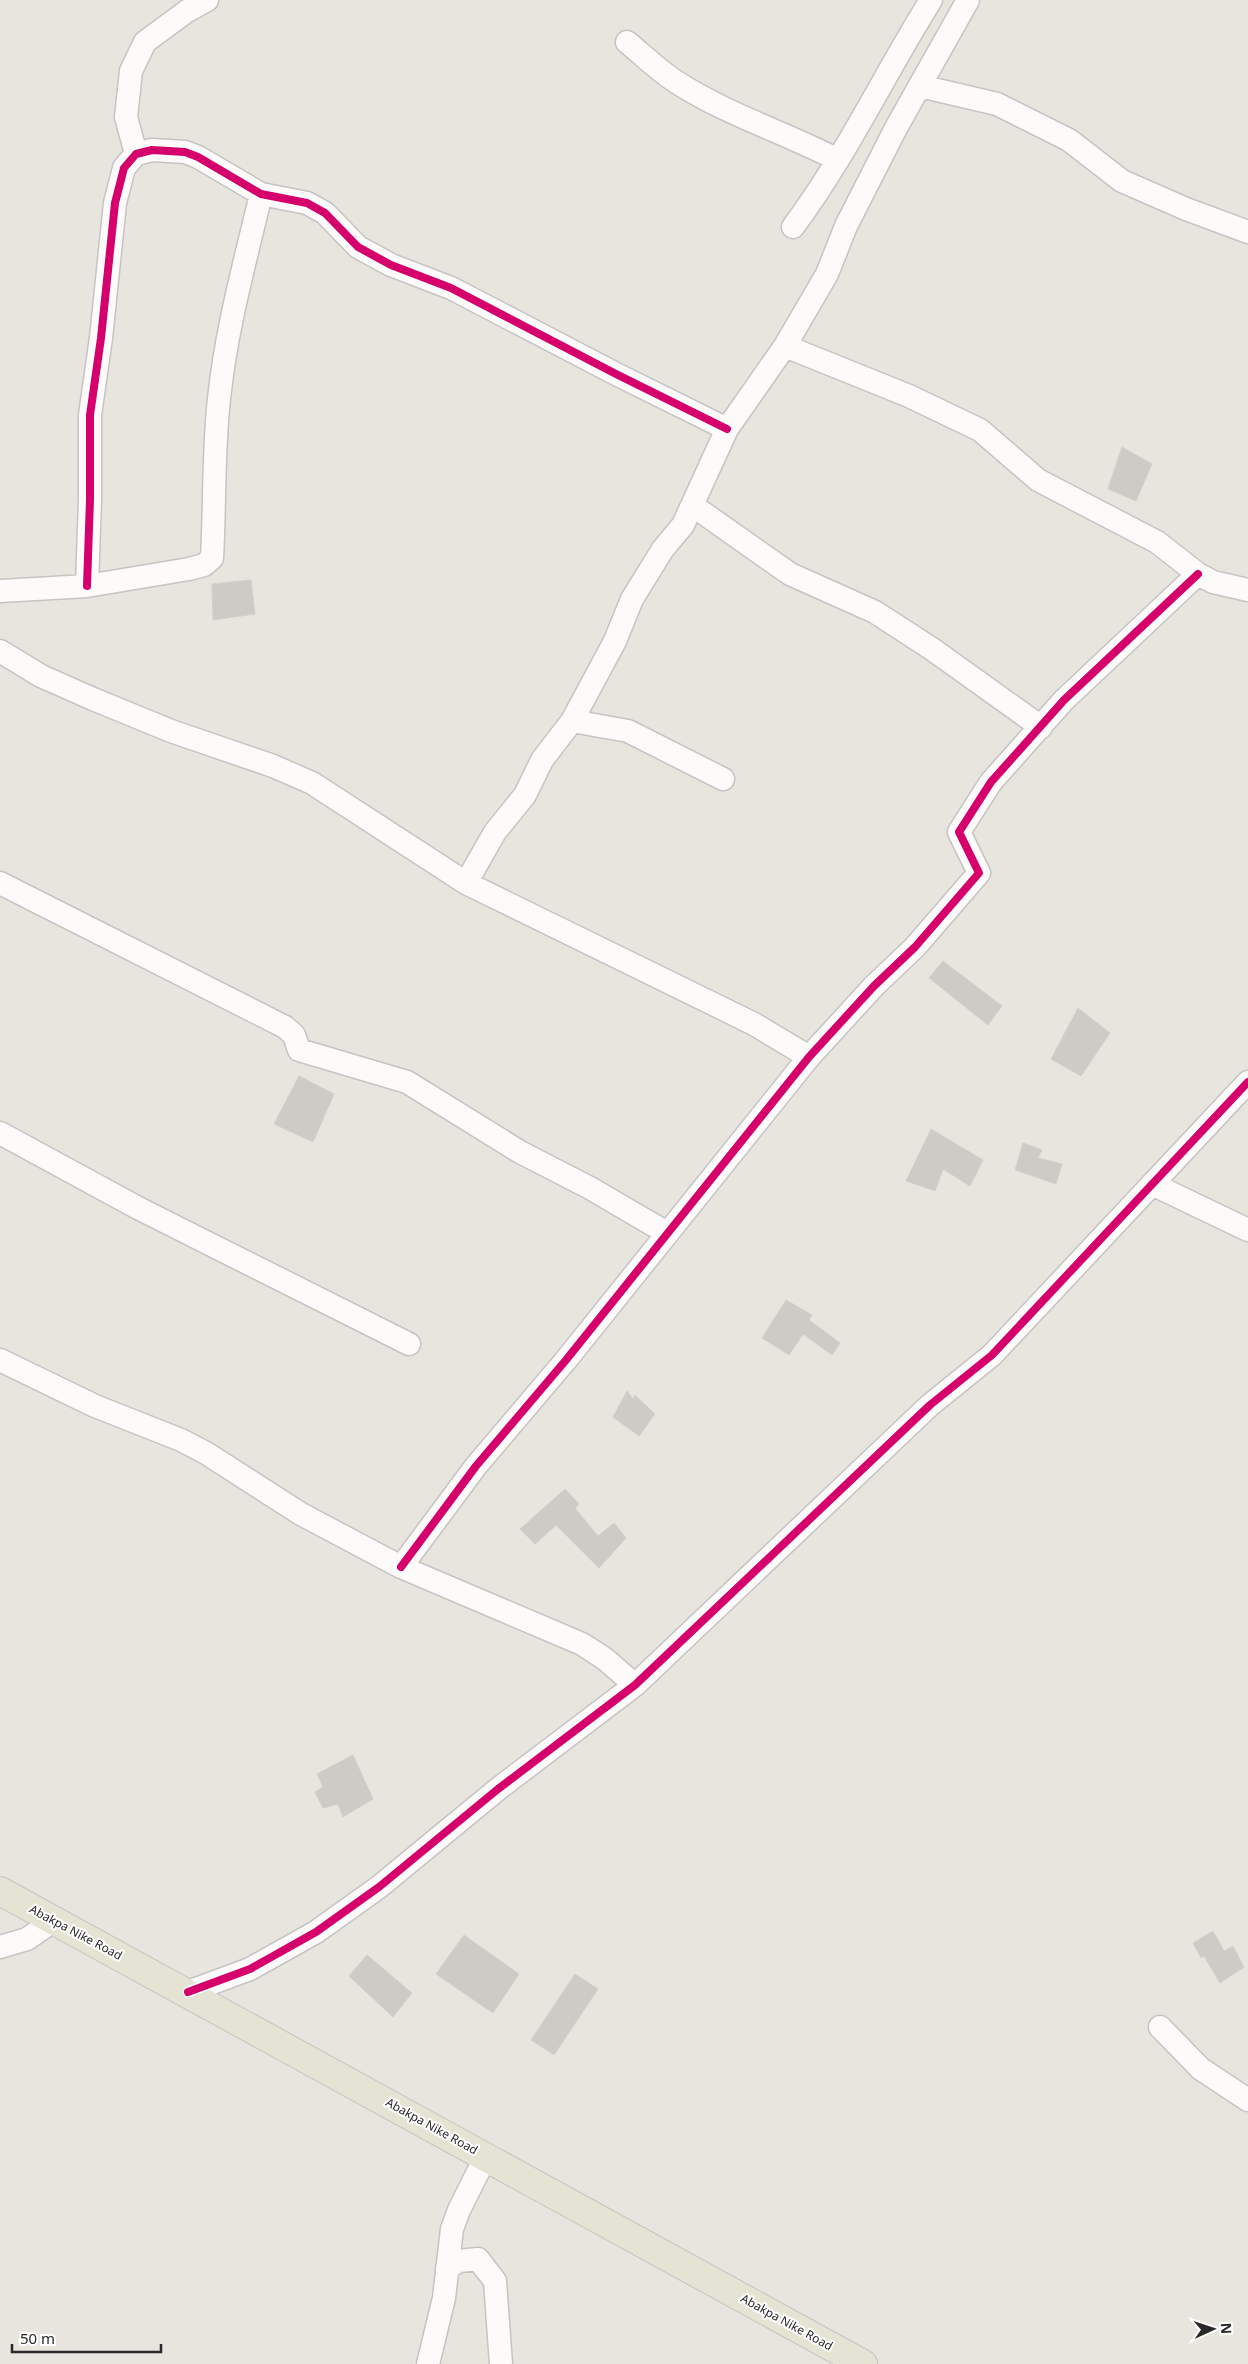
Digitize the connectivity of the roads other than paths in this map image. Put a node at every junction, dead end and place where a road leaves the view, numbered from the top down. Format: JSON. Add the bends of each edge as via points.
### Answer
{"nodes":[{"id":1,"x":207,"y":0,"type":"edge"},
{"id":2,"x":931,"y":0,"type":"edge"},
{"id":3,"x":968,"y":0,"type":"edge"},
{"id":4,"x":181,"y":6,"type":"edge"},
{"id":5,"x":627,"y":42,"type":"dead end"},
{"id":6,"x":920,"y":86,"type":"junction"},
{"id":7,"x":136,"y":154,"type":"junction"},
{"id":8,"x":838,"y":160,"type":"junction"},
{"id":9,"x":261,"y":194,"type":"junction"},
{"id":10,"x":793,"y":227,"type":"dead end"},
{"id":11,"x":1248,"y":232,"type":"edge"},
{"id":12,"x":785,"y":346,"type":"junction"},
{"id":13,"x":728,"y":429,"type":"junction"},
{"id":14,"x":692,"y":505,"type":"junction"},
{"id":15,"x":1198,"y":574,"type":"junction"},
{"id":16,"x":87,"y":586,"type":"junction"},
{"id":17,"x":0,"y":590,"type":"edge"},
{"id":18,"x":1248,"y":590,"type":"edge"},
{"id":19,"x":0,"y":651,"type":"edge"},
{"id":20,"x":572,"y":721,"type":"junction"},
{"id":21,"x":1041,"y":727,"type":"junction"},
{"id":22,"x":723,"y":779,"type":"dead end"},
{"id":23,"x":0,"y":883,"type":"edge"},
{"id":24,"x":466,"y":883,"type":"junction"},
{"id":25,"x":809,"y":1057,"type":"junction"},
{"id":26,"x":1248,"y":1082,"type":"edge"},
{"id":27,"x":0,"y":1133,"type":"edge"},
{"id":28,"x":1152,"y":1184,"type":"junction"},
{"id":29,"x":1248,"y":1230,"type":"edge"},
{"id":30,"x":667,"y":1234,"type":"junction"},
{"id":31,"x":409,"y":1344,"type":"dead end"},
{"id":32,"x":0,"y":1360,"type":"edge"},
{"id":33,"x":401,"y":1567,"type":"junction"},
{"id":34,"x":635,"y":1685,"type":"junction"},
{"id":35,"x":0,"y":1891,"type":"edge"},
{"id":36,"x":53,"y":1921,"type":"junction"},
{"id":37,"x":0,"y":1947,"type":"edge"},
{"id":38,"x":188,"y":1992,"type":"junction"},
{"id":39,"x":1160,"y":2027,"type":"dead end"},
{"id":40,"x":1248,"y":2100,"type":"edge"},
{"id":41,"x":486,"y":2156,"type":"junction"},
{"id":42,"x":447,"y":2268,"type":"junction"},
{"id":43,"x":428,"y":2364,"type":"edge"},
{"id":44,"x":501,"y":2364,"type":"edge"},
{"id":45,"x":863,"y":2364,"type":"edge"}],
"edges":[{"from":1,"to":4,"type":"street"},
{"from":2,"to":8,"type":"street"},
{"from":3,"to":6,"type":"street"},
{"from":4,"to":7,"type":"street","via":[[145,42],[131,70],[126,117]]},
{"from":5,"to":8,"type":"street","via":[[678,83]]},
{"from":6,"to":11,"type":"street","via":[[997,104],[1068,140],[1122,181]]},
{"from":6,"to":12,"type":"street","via":[[846,226],[827,274]]},
{"from":7,"to":9,"type":"street","via":[[152,150],[185,152]]},
{"from":7,"to":16,"type":"street","via":[[124,168],[115,203],[90,414]]},
{"from":8,"to":10,"type":"street"},
{"from":9,"to":13,"type":"street","via":[[307,203],[325,213],[358,247],[451,288]]},
{"from":9,"to":16,"type":"street","via":[[230,328],[219,398],[212,558],[204,565],[189,569]]},
{"from":12,"to":13,"type":"street"},
{"from":12,"to":15,"type":"street","via":[[909,396],[980,430],[1038,480],[1157,542]]},
{"from":13,"to":14,"type":"street"},
{"from":14,"to":20,"type":"street","via":[[677,534],[663,549],[632,599],[615,641]]},
{"from":14,"to":21,"type":"street","via":[[790,574],[875,612]]},
{"from":15,"to":18,"type":"street","via":[[1213,582]]},
{"from":15,"to":21,"type":"street","via":[[1064,700]]},
{"from":16,"to":17,"type":"street"},
{"from":19,"to":24,"type":"street","via":[[41,676],[171,732],[273,766],[312,783]]},
{"from":20,"to":22,"type":"street","via":[[628,731]]},
{"from":20,"to":24,"type":"street","via":[[542,760],[525,795],[495,832]]},
{"from":21,"to":25,"type":"street","via":[[991,782],[959,832],[979,873],[915,947]]},
{"from":23,"to":30,"type":"street","via":[[285,1027],[294,1035],[299,1050],[407,1082],[520,1152],[590,1188]]},
{"from":24,"to":25,"type":"street","via":[[754,1024]]},
{"from":25,"to":30,"type":"street"},
{"from":26,"to":28,"type":"street"},
{"from":27,"to":31,"type":"street","via":[[138,1208]]},
{"from":28,"to":29,"type":"street"},
{"from":28,"to":34,"type":"street","via":[[992,1355],[930,1405]]},
{"from":30,"to":33,"type":"street","via":[[476,1466]]},
{"from":32,"to":33,"type":"street","via":[[95,1406],[206,1453],[301,1514]]},
{"from":33,"to":34,"type":"street","via":[[582,1644]]},
{"from":34,"to":38,"type":"street","via":[[498,1789],[379,1887],[316,1932],[250,1969]]},
{"from":35,"to":36,"type":"main road","name":"Abakpa Nike Road"},
{"from":36,"to":37,"type":"street","via":[[27,1939]]},
{"from":36,"to":38,"type":"main road","name":"Abakpa Nike Road"},
{"from":38,"to":41,"type":"main road","name":"Abakpa Nike Road"},
{"from":39,"to":40,"type":"street","via":[[1201,2069]]},
{"from":41,"to":42,"type":"street","via":[[452,2229]]},
{"from":41,"to":45,"type":"main road","name":"Abakpa Nike Road"},
{"from":42,"to":43,"type":"street","via":[[444,2298]]},
{"from":42,"to":44,"type":"street","via":[[459,2261],[478,2259],[495,2281]]}]}
